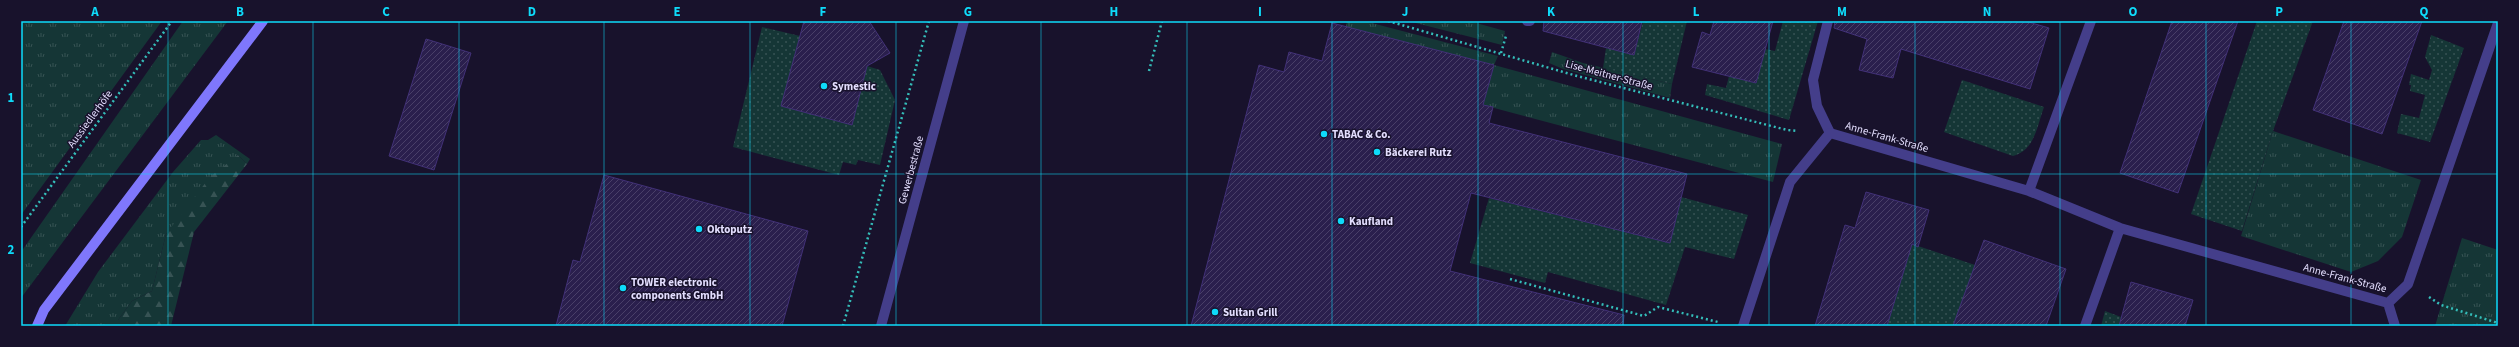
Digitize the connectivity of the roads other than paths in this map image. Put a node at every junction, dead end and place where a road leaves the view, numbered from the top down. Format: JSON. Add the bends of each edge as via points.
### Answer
{"nodes":[{"id":1,"x":263,"y":21,"type":"edge"},
{"id":2,"x":964,"y":21,"type":"edge"},
{"id":3,"x":1828,"y":21,"type":"edge"},
{"id":4,"x":2090,"y":21,"type":"edge"},
{"id":5,"x":2498,"y":23,"type":"edge"},
{"id":6,"x":1830,"y":133,"type":"junction"},
{"id":7,"x":2029,"y":191,"type":"junction"},
{"id":8,"x":2120,"y":228,"type":"junction"},
{"id":9,"x":2388,"y":303,"type":"junction"},
{"id":10,"x":37,"y":326,"type":"edge"},
{"id":11,"x":881,"y":326,"type":"edge"},
{"id":12,"x":1743,"y":326,"type":"edge"},
{"id":13,"x":2085,"y":326,"type":"edge"},
{"id":14,"x":2394,"y":326,"type":"edge"}],
"edges":[{"from":1,"to":10,"type":"street","via":[[44,310]]},
{"from":2,"to":11,"type":"street","name":"Gewerbestraße"},
{"from":3,"to":6,"type":"street","via":[[1813,80],[1817,106]]},
{"from":4,"to":7,"type":"street"},
{"from":5,"to":9,"type":"street","name":"Anne-Frank-Straße","via":[[2408,284]]},
{"from":6,"to":7,"type":"street","name":"Anne-Frank-Straße"},
{"from":6,"to":12,"type":"street","name":"Anne-Frank-Straße","via":[[1790,182]]},
{"from":7,"to":8,"type":"street","name":"Anne-Frank-Straße"},
{"from":8,"to":9,"type":"street","name":"Anne-Frank-Straße"},
{"from":8,"to":13,"type":"street"},
{"from":9,"to":14,"type":"street"}]}
